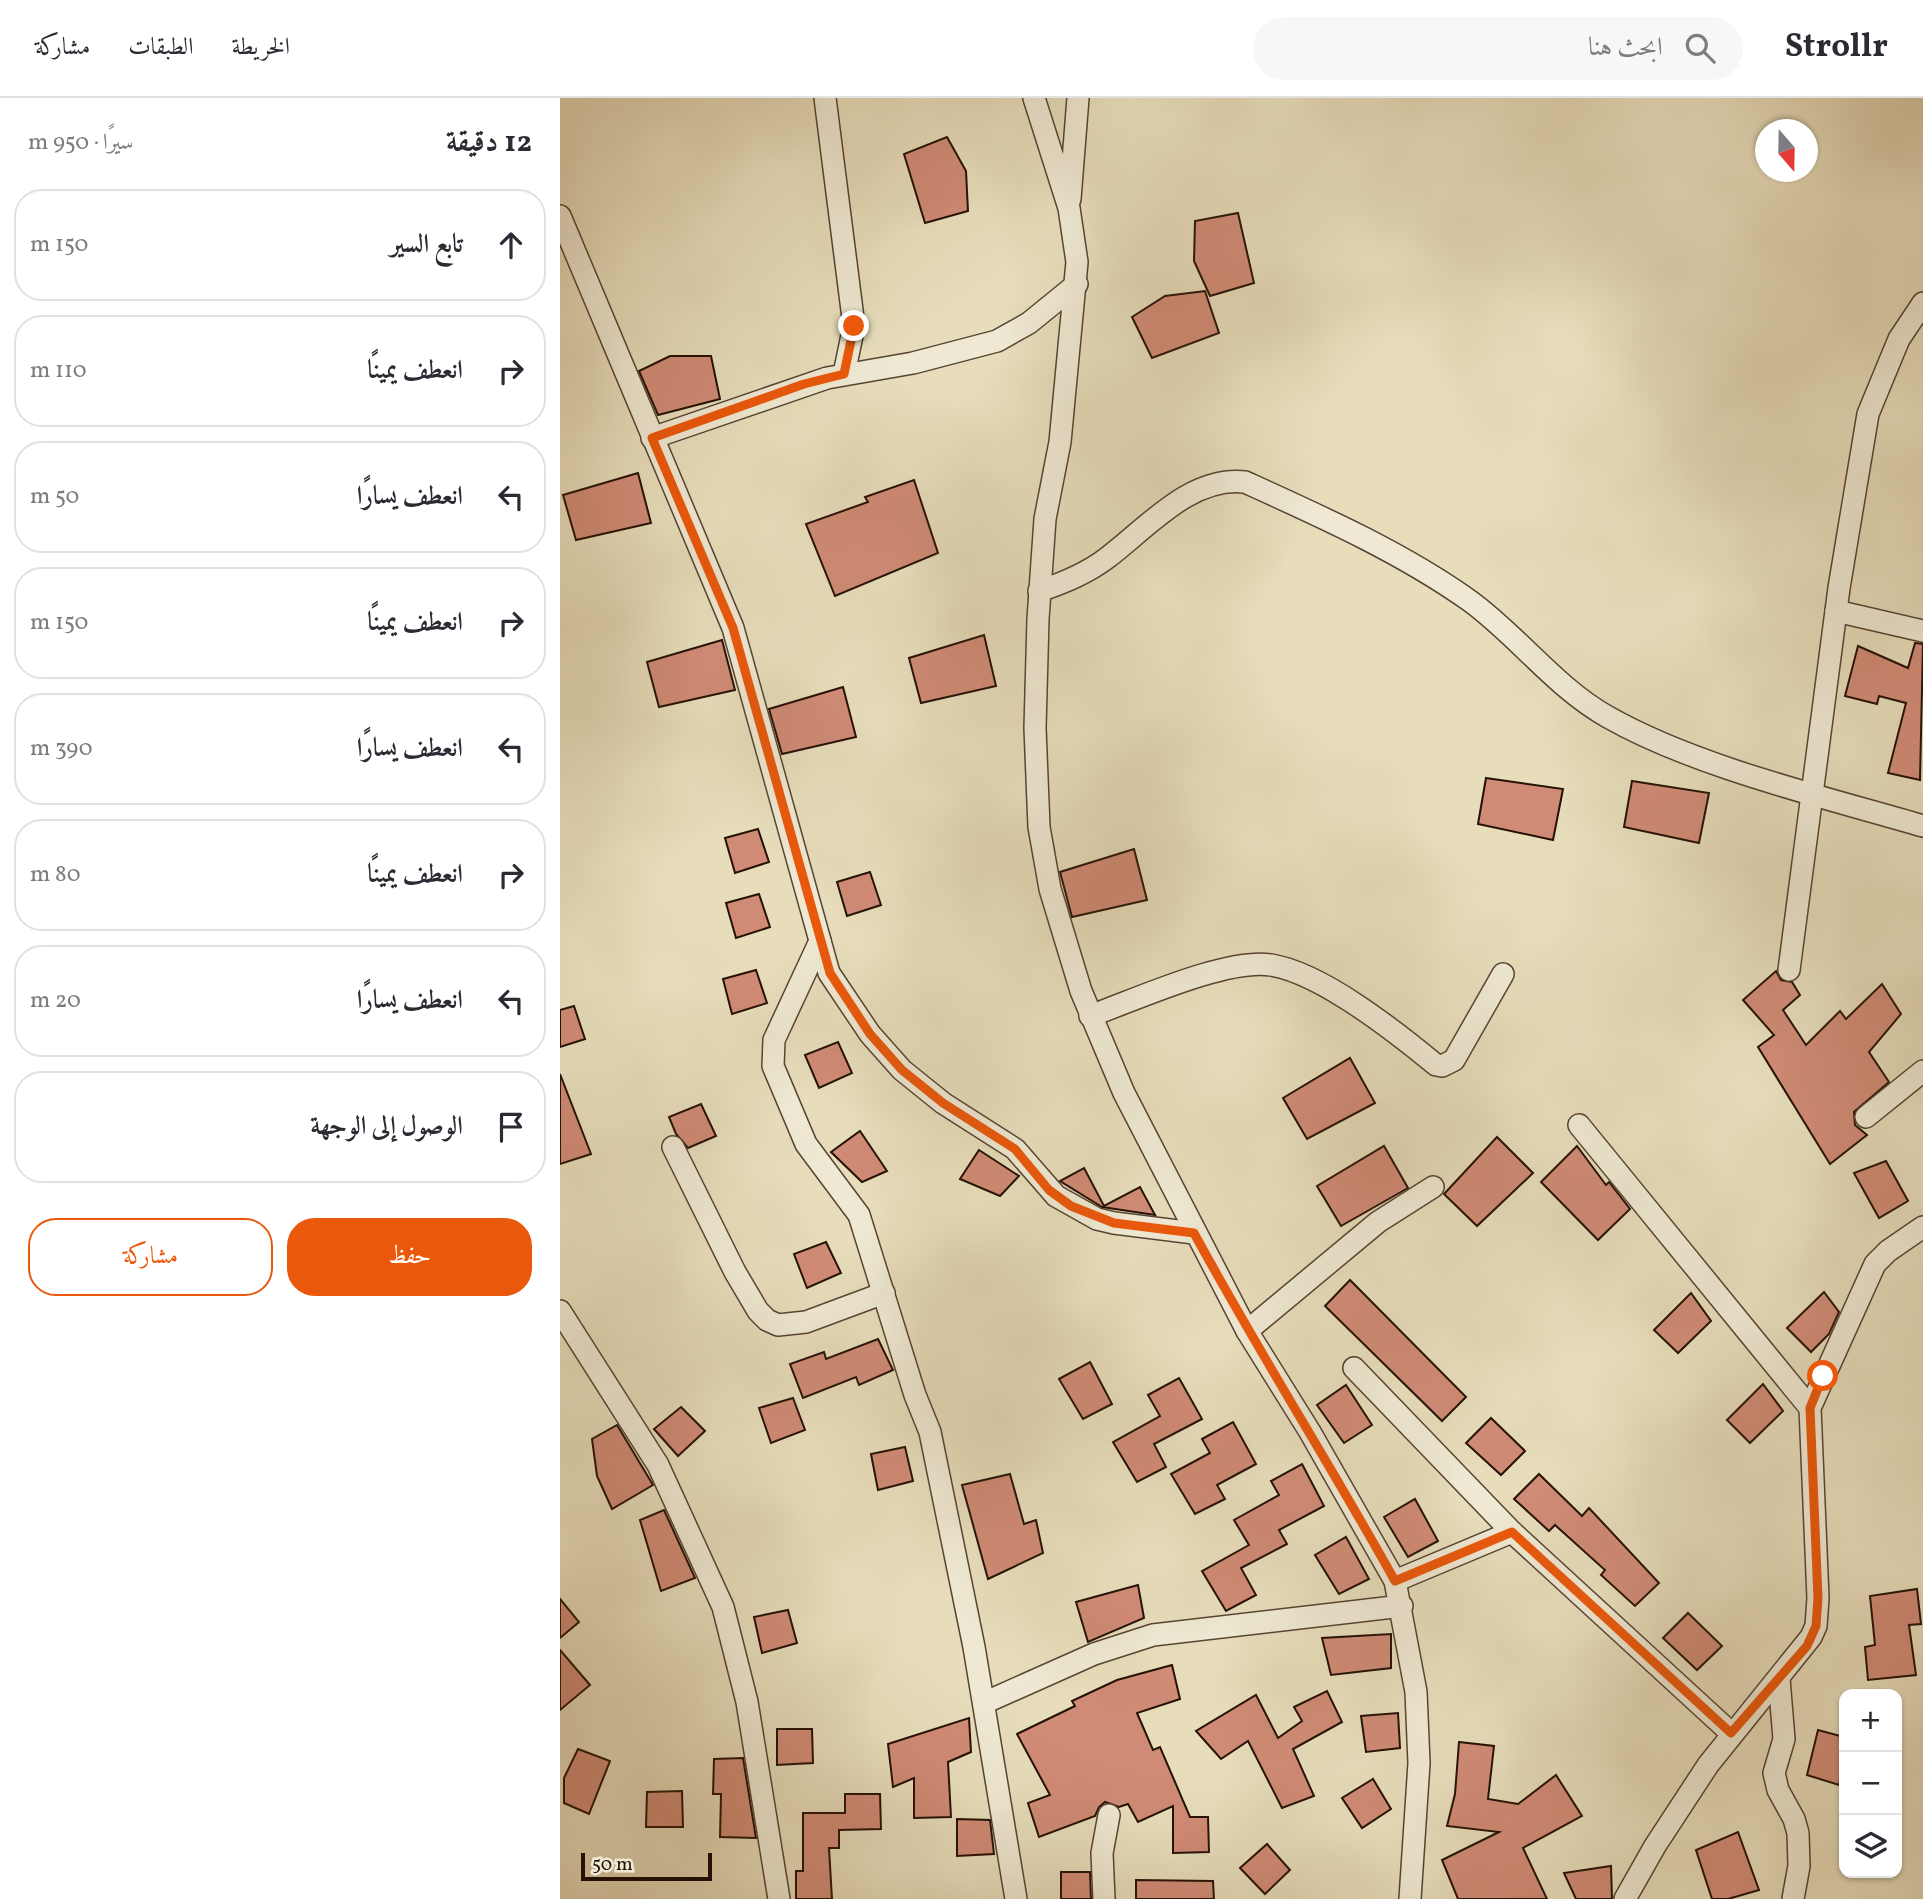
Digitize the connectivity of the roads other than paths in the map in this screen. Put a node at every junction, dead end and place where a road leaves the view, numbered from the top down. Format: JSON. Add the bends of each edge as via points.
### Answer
{"nodes":[{"id":1,"x":825,"y":98,"type":"edge"},
{"id":2,"x":1034,"y":98,"type":"edge"},
{"id":3,"x":1078,"y":98,"type":"edge"},
{"id":4,"x":1069,"y":208,"type":"junction"},
{"id":5,"x":560,"y":216,"type":"edge"},
{"id":6,"x":1077,"y":284,"type":"junction"},
{"id":7,"x":1923,"y":303,"type":"edge"},
{"id":8,"x":844,"y":374,"type":"junction"},
{"id":9,"x":652,"y":438,"type":"junction"},
{"id":10,"x":1040,"y":592,"type":"junction"},
{"id":11,"x":1836,"y":611,"type":"junction"},
{"id":12,"x":1923,"y":631,"type":"edge"},
{"id":13,"x":1812,"y":793,"type":"junction"},
{"id":14,"x":1923,"y":826,"type":"edge"},
{"id":15,"x":820,"y":941,"type":"junction"},
{"id":16,"x":1789,"y":970,"type":"dead end"},
{"id":17,"x":1503,"y":974,"type":"dead end"},
{"id":18,"x":1090,"y":1016,"type":"junction"},
{"id":19,"x":1923,"y":1071,"type":"edge"},
{"id":20,"x":1866,"y":1117,"type":"dead end"},
{"id":21,"x":1579,"y":1125,"type":"dead end"},
{"id":22,"x":673,"y":1147,"type":"dead end"},
{"id":23,"x":1433,"y":1187,"type":"dead end"},
{"id":24,"x":1923,"y":1227,"type":"edge"},
{"id":25,"x":1194,"y":1233,"type":"junction"},
{"id":26,"x":884,"y":1293,"type":"junction"},
{"id":27,"x":560,"y":1311,"type":"edge"},
{"id":28,"x":1247,"y":1331,"type":"junction"},
{"id":29,"x":1354,"y":1368,"type":"dead end"},
{"id":30,"x":1810,"y":1408,"type":"junction"},
{"id":31,"x":1512,"y":1532,"type":"junction"},
{"id":32,"x":1395,"y":1581,"type":"junction"},
{"id":33,"x":1402,"y":1606,"type":"junction"},
{"id":34,"x":1779,"y":1679,"type":"junction"},
{"id":35,"x":984,"y":1703,"type":"junction"},
{"id":36,"x":1731,"y":1733,"type":"junction"},
{"id":37,"x":1110,"y":1815,"type":"dead end"},
{"id":38,"x":779,"y":1899,"type":"edge"},
{"id":39,"x":1016,"y":1899,"type":"edge"},
{"id":40,"x":1104,"y":1899,"type":"edge"},
{"id":41,"x":1410,"y":1899,"type":"edge"},
{"id":42,"x":1625,"y":1899,"type":"edge"},
{"id":43,"x":1793,"y":1899,"type":"edge"}],
"edges":[{"from":1,"to":8,"type":"street","via":[[854,326]]},
{"from":2,"to":4,"type":"street"},
{"from":3,"to":4,"type":"street"},
{"from":4,"to":6,"type":"street"},
{"from":5,"to":9,"type":"street"},
{"from":6,"to":8,"type":"street","via":[[1030,323],[997,341],[914,363]]},
{"from":6,"to":10,"type":"street","via":[[1060,442],[1045,519]]},
{"from":7,"to":11,"type":"street","via":[[1899,339],[1868,414]]},
{"from":8,"to":9,"type":"street"},
{"from":9,"to":15,"type":"street","via":[[733,628]]},
{"from":10,"to":13,"type":"street","via":[[1077,578],[1199,489],[1245,482],[1430,575],[1471,603],[1584,702],[1609,718],[1693,755]]},
{"from":10,"to":18,"type":"street","via":[[1035,728],[1039,827],[1051,889]]},
{"from":11,"to":12,"type":"street"},
{"from":11,"to":13,"type":"street"},
{"from":13,"to":14,"type":"street"},
{"from":13,"to":16,"type":"street"},
{"from":15,"to":25,"type":"street","via":[[835,981],[870,1034],[902,1070],[943,1103],[1015,1149],[1056,1196],[1088,1215],[1114,1223]]},
{"from":15,"to":26,"type":"street","via":[[774,1040],[774,1066],[806,1144],[859,1215]]},
{"from":17,"to":18,"type":"street","via":[[1454,1060],[1442,1066],[1333,992],[1269,965],[1218,971]]},
{"from":18,"to":25,"type":"street"},
{"from":19,"to":20,"type":"street"},
{"from":21,"to":30,"type":"street"},
{"from":22,"to":26,"type":"street","via":[[740,1281],[767,1320],[778,1325],[806,1322]]},
{"from":23,"to":28,"type":"street","via":[[1378,1222]]},
{"from":24,"to":30,"type":"street","via":[[1875,1264]]},
{"from":25,"to":28,"type":"street"},
{"from":26,"to":35,"type":"street","via":[[940,1471]]},
{"from":27,"to":38,"type":"street","via":[[658,1465],[723,1607],[747,1702]]},
{"from":28,"to":32,"type":"street"},
{"from":29,"to":31,"type":"street"},
{"from":30,"to":34,"type":"street","via":[[1816,1626],[1807,1646]]},
{"from":31,"to":32,"type":"street"},
{"from":31,"to":36,"type":"street"},
{"from":32,"to":33,"type":"street"},
{"from":33,"to":35,"type":"street","via":[[1153,1635],[1094,1654]]},
{"from":33,"to":41,"type":"street","via":[[1416,1692],[1419,1763]]},
{"from":34,"to":36,"type":"street"},
{"from":34,"to":43,"type":"street","via":[[1784,1739],[1774,1773],[1798,1833]]},
{"from":35,"to":39,"type":"street"},
{"from":36,"to":42,"type":"street"},
{"from":37,"to":40,"type":"street","via":[[1102,1853]]}]}
